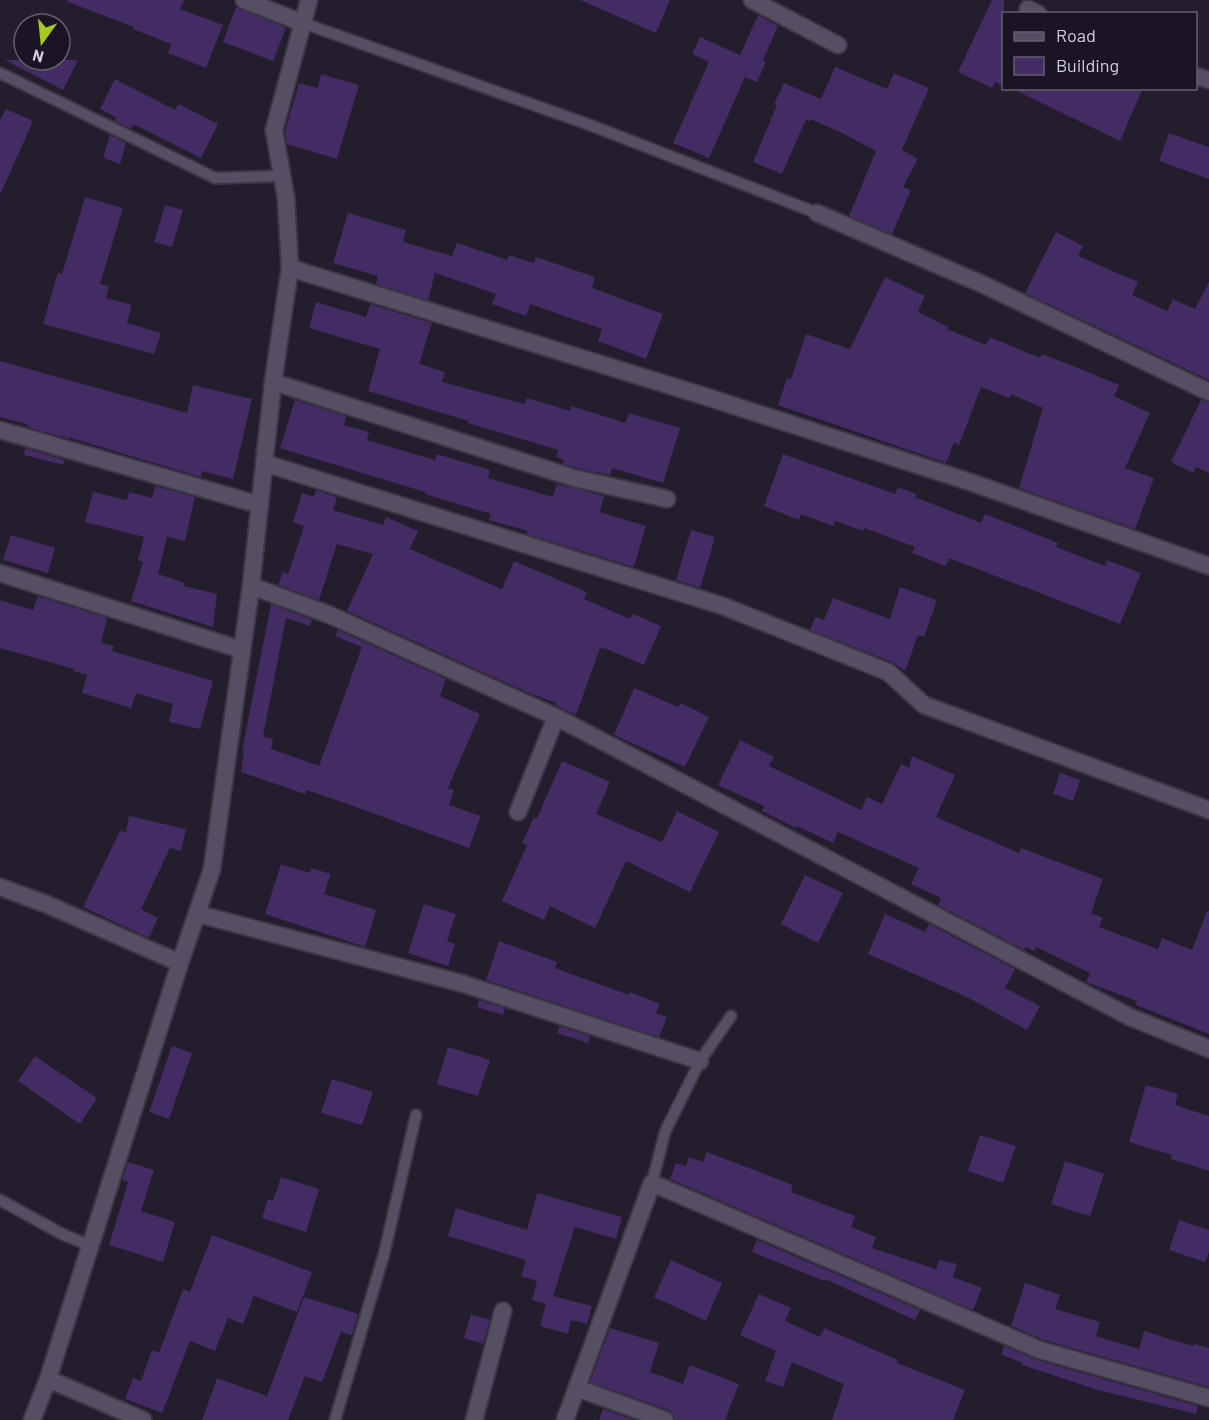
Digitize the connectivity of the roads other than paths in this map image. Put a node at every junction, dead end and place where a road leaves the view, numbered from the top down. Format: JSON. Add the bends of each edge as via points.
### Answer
{"nodes":[{"id":1,"x":244,"y":0,"type":"edge"},
{"id":2,"x":309,"y":0,"type":"edge"},
{"id":3,"x":752,"y":0,"type":"edge"},
{"id":4,"x":303,"y":23,"type":"junction"},
{"id":5,"x":838,"y":45,"type":"dead end"},
{"id":6,"x":0,"y":73,"type":"edge"},
{"id":7,"x":283,"y":176,"type":"junction"},
{"id":8,"x":818,"y":213,"type":"joint"},
{"id":9,"x":290,"y":268,"type":"junction"},
{"id":10,"x":273,"y":382,"type":"junction"},
{"id":11,"x":1209,"y":392,"type":"edge"},
{"id":12,"x":0,"y":430,"type":"edge"},
{"id":13,"x":264,"y":462,"type":"junction"},
{"id":14,"x":667,"y":499,"type":"dead end"},
{"id":15,"x":260,"y":505,"type":"junction"},
{"id":16,"x":1209,"y":566,"type":"edge"},
{"id":17,"x":0,"y":573,"type":"edge"},
{"id":18,"x":251,"y":586,"type":"junction"},
{"id":19,"x":242,"y":650,"type":"junction"},
{"id":20,"x":556,"y":717,"type":"junction"},
{"id":21,"x":1209,"y":810,"type":"edge"},
{"id":22,"x":518,"y":812,"type":"dead end"},
{"id":23,"x":0,"y":887,"type":"edge"},
{"id":24,"x":198,"y":914,"type":"junction"},
{"id":25,"x":180,"y":963,"type":"junction"},
{"id":26,"x":731,"y":1016,"type":"dead end"},
{"id":27,"x":1209,"y":1049,"type":"edge"},
{"id":28,"x":700,"y":1061,"type":"junction"},
{"id":29,"x":416,"y":1115,"type":"dead end"},
{"id":30,"x":652,"y":1183,"type":"junction"},
{"id":31,"x":0,"y":1200,"type":"edge"},
{"id":32,"x":90,"y":1245,"type":"junction"},
{"id":33,"x":503,"y":1311,"type":"dead end"},
{"id":34,"x":48,"y":1379,"type":"junction"},
{"id":35,"x":577,"y":1388,"type":"junction"},
{"id":36,"x":1209,"y":1398,"type":"edge"},
{"id":37,"x":32,"y":1420,"type":"edge"},
{"id":38,"x":143,"y":1420,"type":"edge"},
{"id":39,"x":335,"y":1420,"type":"edge"},
{"id":40,"x":474,"y":1420,"type":"edge"},
{"id":41,"x":565,"y":1420,"type":"edge"},
{"id":42,"x":665,"y":1420,"type":"edge"}],
"edges":[{"from":1,"to":4,"type":"street"},
{"from":2,"to":4,"type":"street"},
{"from":3,"to":5,"type":"street"},
{"from":4,"to":7,"type":"street","via":[[274,130]]},
{"from":4,"to":8,"type":"lane","via":[[590,125]]},
{"from":6,"to":7,"type":"lane","via":[[215,178]]},
{"from":7,"to":9,"type":"street"},
{"from":8,"to":11,"type":"street","via":[[982,284]]},
{"from":9,"to":10,"type":"street"},
{"from":9,"to":16,"type":"street","via":[[970,482]]},
{"from":10,"to":13,"type":"street"},
{"from":10,"to":14,"type":"street","via":[[574,478]]},
{"from":12,"to":15,"type":"street"},
{"from":13,"to":15,"type":"street"},
{"from":13,"to":21,"type":"street","via":[[723,606],[888,672],[924,705]]},
{"from":15,"to":18,"type":"street"},
{"from":17,"to":19,"type":"street"},
{"from":18,"to":19,"type":"street"},
{"from":18,"to":20,"type":"street","via":[[330,615]]},
{"from":19,"to":24,"type":"street","via":[[212,869]]},
{"from":20,"to":22,"type":"street"},
{"from":20,"to":27,"type":"street","via":[[1130,1017]]},
{"from":23,"to":25,"type":"street"},
{"from":24,"to":25,"type":"street"},
{"from":24,"to":28,"type":"street","via":[[464,984]]},
{"from":25,"to":32,"type":"street"},
{"from":26,"to":28,"type":"lane"},
{"from":28,"to":30,"type":"lane","via":[[665,1132]]},
{"from":29,"to":39,"type":"lane","via":[[384,1254]]},
{"from":30,"to":35,"type":"street"},
{"from":30,"to":36,"type":"street","via":[[1040,1350]]},
{"from":31,"to":32,"type":"lane"},
{"from":32,"to":34,"type":"street"},
{"from":33,"to":40,"type":"street"},
{"from":34,"to":37,"type":"street"},
{"from":34,"to":38,"type":"street"},
{"from":35,"to":41,"type":"street"},
{"from":35,"to":42,"type":"street"}]}
